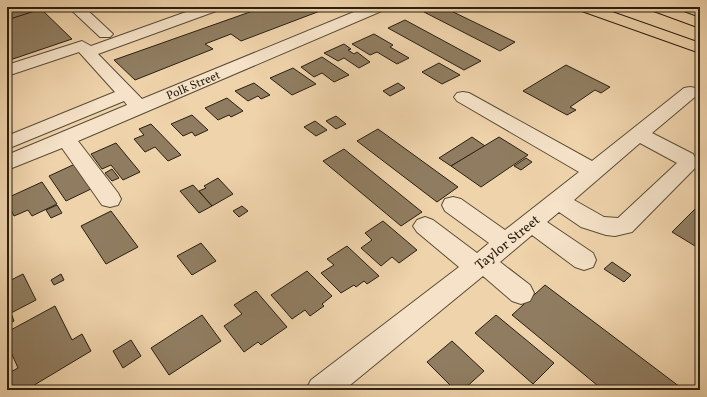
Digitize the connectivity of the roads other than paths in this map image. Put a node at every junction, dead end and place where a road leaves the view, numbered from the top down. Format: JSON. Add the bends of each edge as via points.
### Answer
{"nodes":[{"id":1,"x":74,"y":7,"type":"edge"},
{"id":2,"x":182,"y":7,"type":"edge"},
{"id":3,"x":214,"y":7,"type":"edge"},
{"id":4,"x":379,"y":7,"type":"edge"},
{"id":5,"x":584,"y":7,"type":"edge"},
{"id":6,"x":656,"y":7,"type":"edge"},
{"id":7,"x":687,"y":7,"type":"edge"},
{"id":8,"x":351,"y":11,"type":"edge"},
{"id":9,"x":700,"y":12,"type":"edge"},
{"id":10,"x":700,"y":23,"type":"edge"},
{"id":11,"x":105,"y":34,"type":"junction"},
{"id":12,"x":700,"y":48,"type":"edge"},
{"id":13,"x":85,"y":49,"type":"junction"},
{"id":14,"x":7,"y":71,"type":"edge"},
{"id":15,"x":690,"y":92,"type":"dead end"},
{"id":16,"x":463,"y":97,"type":"dead end"},
{"id":17,"x":133,"y":101,"type":"junction"},
{"id":18,"x":638,"y":134,"type":"junction"},
{"id":19,"x":65,"y":138,"type":"junction"},
{"id":20,"x":11,"y":151,"type":"edge"},
{"id":21,"x":592,"y":171,"type":"junction"},
{"id":22,"x":110,"y":199,"type":"dead end"},
{"id":23,"x":558,"y":200,"type":"junction"},
{"id":24,"x":453,"y":205,"type":"dead end"},
{"id":25,"x":531,"y":222,"type":"junction"},
{"id":26,"x":425,"y":226,"type":"dead end"},
{"id":27,"x":506,"y":243,"type":"junction"},
{"id":28,"x":584,"y":260,"type":"dead end"},
{"id":29,"x":480,"y":264,"type":"junction"},
{"id":30,"x":521,"y":292,"type":"dead end"},
{"id":31,"x":330,"y":388,"type":"edge"}],
"edges":[{"from":1,"to":11,"type":"street"},
{"from":2,"to":11,"type":"street"},
{"from":3,"to":13,"type":"street"},
{"from":4,"to":8,"type":"street","name":"Polk Street"},
{"from":5,"to":12,"type":"highway"},
{"from":6,"to":10,"type":"highway"},
{"from":7,"to":9,"type":"highway"},
{"from":8,"to":17,"type":"street","name":"Polk Street"},
{"from":11,"to":13,"type":"street"},
{"from":13,"to":14,"type":"street"},
{"from":13,"to":17,"type":"street"},
{"from":15,"to":18,"type":"street","name":"Taylor Street"},
{"from":16,"to":21,"type":"street"},
{"from":17,"to":19,"type":"street","name":"Polk Street"},
{"from":17,"to":20,"type":"street"},
{"from":18,"to":21,"type":"street","name":"Taylor Street"},
{"from":18,"to":23,"type":"street","via":[[686,159],[689,164],[624,226],[602,227]]},
{"from":19,"to":20,"type":"street","name":"Polk Street"},
{"from":19,"to":22,"type":"street"},
{"from":21,"to":23,"type":"street","name":"Taylor Street"},
{"from":23,"to":25,"type":"street","name":"Taylor Street"},
{"from":24,"to":27,"type":"street"},
{"from":25,"to":27,"type":"street","name":"Taylor Street"},
{"from":25,"to":28,"type":"street"},
{"from":26,"to":29,"type":"street"},
{"from":27,"to":29,"type":"street","name":"Taylor Street"},
{"from":29,"to":30,"type":"street"},
{"from":29,"to":31,"type":"street","name":"Taylor Street"}]}
